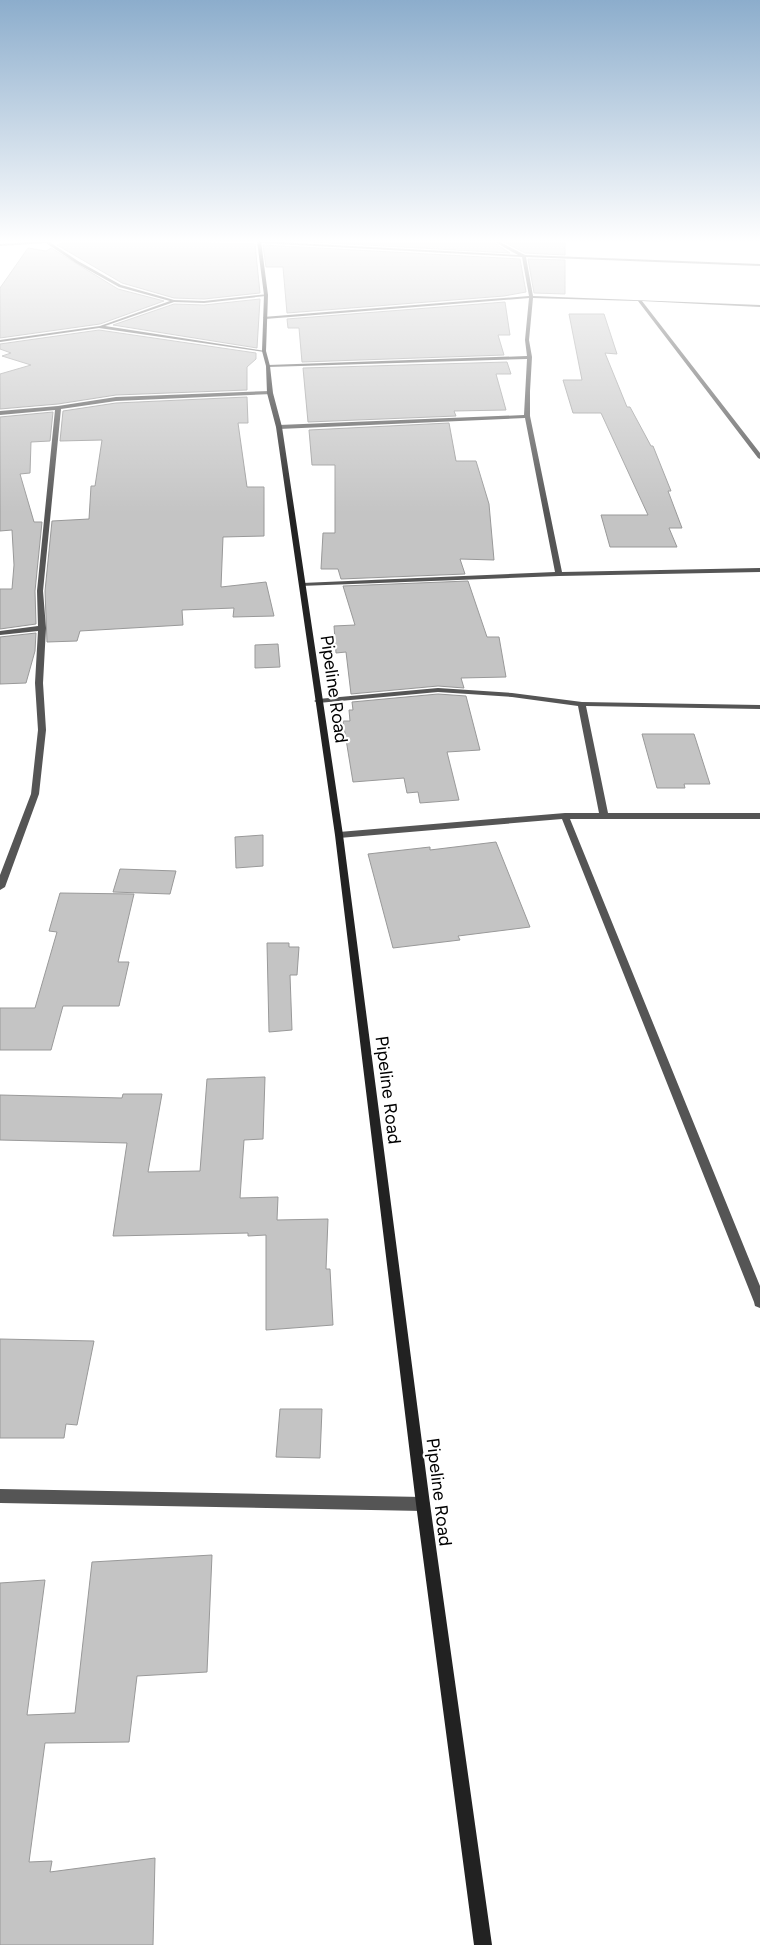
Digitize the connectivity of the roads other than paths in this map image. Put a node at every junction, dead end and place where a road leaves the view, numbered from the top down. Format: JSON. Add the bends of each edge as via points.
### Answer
{"nodes":[{"id":1,"x":68,"y":332,"type":"edge"},
{"id":2,"x":133,"y":332,"type":"edge"},
{"id":3,"x":265,"y":332,"type":"edge"},
{"id":4,"x":528,"y":332,"type":"edge"},
{"id":5,"x":663,"y":332,"type":"edge"},
{"id":6,"x":0,"y":342,"type":"edge"},
{"id":7,"x":264,"y":350,"type":"junction"},
{"id":8,"x":530,"y":357,"type":"junction"},
{"id":9,"x":268,"y":366,"type":"junction"},
{"id":10,"x":270,"y":393,"type":"junction"},
{"id":11,"x":58,"y":408,"type":"junction"},
{"id":12,"x":0,"y":413,"type":"edge"},
{"id":13,"x":527,"y":416,"type":"junction"},
{"id":14,"x":279,"y":427,"type":"junction"},
{"id":15,"x":760,"y":457,"type":"edge"},
{"id":16,"x":760,"y":570,"type":"edge"},
{"id":17,"x":559,"y":574,"type":"junction"},
{"id":18,"x":302,"y":585,"type":"junction"},
{"id":19,"x":42,"y":628,"type":"junction"},
{"id":20,"x":0,"y":633,"type":"edge"},
{"id":21,"x":318,"y":701,"type":"junction"},
{"id":22,"x":582,"y":704,"type":"junction"},
{"id":23,"x":760,"y":707,"type":"edge"},
{"id":24,"x":604,"y":815,"type":"junction"},
{"id":25,"x":565,"y":816,"type":"junction"},
{"id":26,"x":760,"y":816,"type":"edge"},
{"id":27,"x":339,"y":835,"type":"junction"},
{"id":28,"x":0,"y":887,"type":"edge"},
{"id":29,"x":760,"y":1302,"type":"edge"},
{"id":30,"x":0,"y":1496,"type":"edge"},
{"id":31,"x":423,"y":1504,"type":"junction"},
{"id":32,"x":483,"y":1945,"type":"edge"}],
"edges":[{"from":1,"to":6,"type":"street"},
{"from":2,"to":7,"type":"street"},
{"from":3,"to":7,"type":"street","name":"Pipeline Road"},
{"from":4,"to":8,"type":"street"},
{"from":5,"to":15,"type":"street"},
{"from":7,"to":9,"type":"street","name":"Pipeline Road"},
{"from":8,"to":9,"type":"street"},
{"from":8,"to":13,"type":"street"},
{"from":9,"to":10,"type":"street","name":"Pipeline Road"},
{"from":10,"to":11,"type":"street","via":[[116,398]]},
{"from":10,"to":14,"type":"street","name":"Pipeline Road"},
{"from":11,"to":12,"type":"street"},
{"from":11,"to":19,"type":"street","via":[[41,582]]},
{"from":13,"to":14,"type":"street"},
{"from":13,"to":17,"type":"street"},
{"from":14,"to":18,"type":"street","name":"Pipeline Road"},
{"from":16,"to":17,"type":"street"},
{"from":17,"to":18,"type":"street"},
{"from":18,"to":21,"type":"street","name":"Pipeline Road"},
{"from":19,"to":20,"type":"street"},
{"from":19,"to":28,"type":"street","via":[[39,683],[42,730],[35,794]]},
{"from":21,"to":22,"type":"street","via":[[438,690]]},
{"from":21,"to":27,"type":"street","name":"Pipeline Road"},
{"from":22,"to":23,"type":"street"},
{"from":22,"to":24,"type":"street"},
{"from":24,"to":25,"type":"street"},
{"from":24,"to":26,"type":"street"},
{"from":25,"to":27,"type":"street"},
{"from":25,"to":29,"type":"street"},
{"from":27,"to":31,"type":"street","name":"Pipeline Road"},
{"from":30,"to":31,"type":"street"},
{"from":31,"to":32,"type":"street","name":"Pipeline Road"}]}
